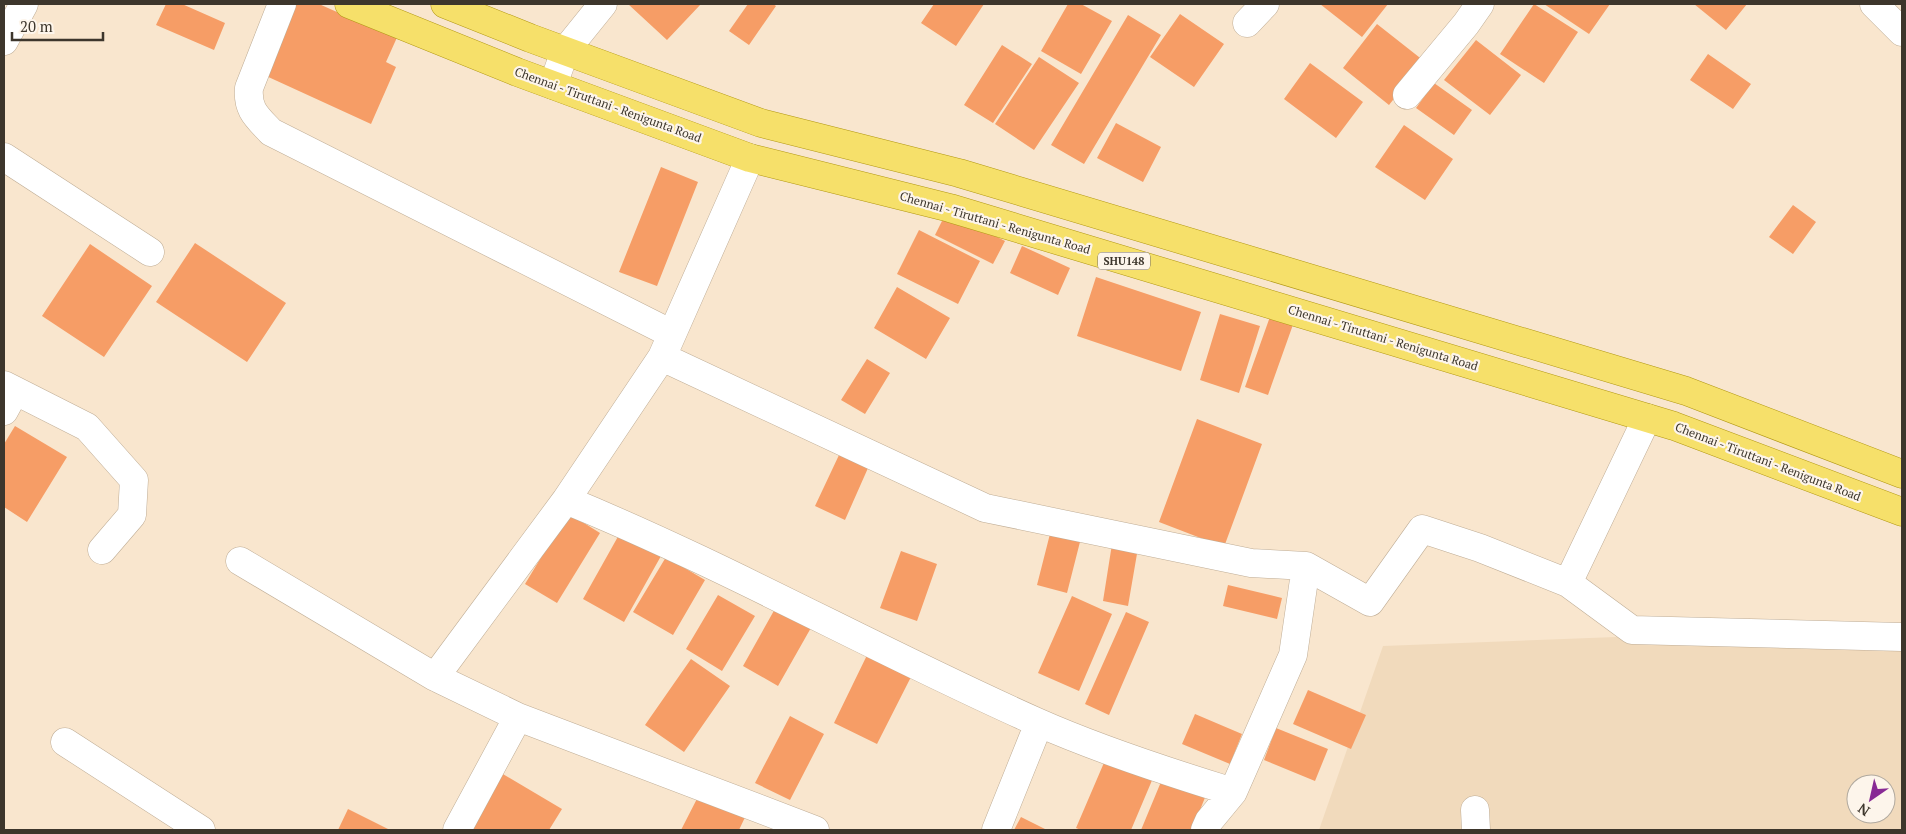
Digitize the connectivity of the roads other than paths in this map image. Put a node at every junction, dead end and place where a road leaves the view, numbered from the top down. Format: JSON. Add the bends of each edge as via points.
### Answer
{"nodes":[{"id":1,"x":24,"y":4,"type":"edge"},
{"id":2,"x":282,"y":4,"type":"edge"},
{"id":3,"x":348,"y":4,"type":"edge"},
{"id":4,"x":445,"y":4,"type":"edge"},
{"id":5,"x":603,"y":4,"type":"edge"},
{"id":6,"x":1480,"y":4,"type":"edge"},
{"id":7,"x":1874,"y":4,"type":"edge"},
{"id":8,"x":1902,"y":32,"type":"edge"},
{"id":9,"x":4,"y":41,"type":"edge"},
{"id":10,"x":565,"y":51,"type":"junction"},
{"id":11,"x":553,"y":86,"type":"junction"},
{"id":12,"x":1407,"y":95,"type":"dead end"},
{"id":13,"x":4,"y":157,"type":"edge"},
{"id":14,"x":750,"y":158,"type":"junction"},
{"id":15,"x":150,"y":252,"type":"dead end"},
{"id":16,"x":667,"y":345,"type":"junction"},
{"id":17,"x":7,"y":395,"type":"edge"},
{"id":18,"x":1647,"y":418,"type":"junction"},
{"id":19,"x":1902,"y":474,"type":"edge"},
{"id":20,"x":566,"y":500,"type":"junction"},
{"id":21,"x":1902,"y":512,"type":"edge"},
{"id":22,"x":102,"y":550,"type":"dead end"},
{"id":23,"x":240,"y":561,"type":"dead end"},
{"id":24,"x":1306,"y":566,"type":"junction"},
{"id":25,"x":1568,"y":583,"type":"junction"},
{"id":26,"x":1902,"y":637,"type":"edge"},
{"id":27,"x":435,"y":677,"type":"junction"},
{"id":28,"x":518,"y":716,"type":"junction"},
{"id":29,"x":1039,"y":723,"type":"junction"},
{"id":30,"x":65,"y":742,"type":"dead end"},
{"id":31,"x":1233,"y":792,"type":"junction"},
{"id":32,"x":200,"y":830,"type":"edge"},
{"id":33,"x":457,"y":830,"type":"edge"},
{"id":34,"x":815,"y":830,"type":"edge"},
{"id":35,"x":996,"y":830,"type":"edge"},
{"id":36,"x":1205,"y":830,"type":"edge"}],
"edges":[{"from":1,"to":9,"type":"street"},
{"from":2,"to":16,"type":"street","via":[[249,88],[248,103],[271,132]]},
{"from":3,"to":11,"type":"main road","name":"Chennai - Tiruttani - Renigunta Road","number":"SHU148"},
{"from":4,"to":10,"type":"main road"},
{"from":5,"to":10,"type":"street"},
{"from":6,"to":12,"type":"street"},
{"from":7,"to":8,"type":"street"},
{"from":10,"to":11,"type":"street"},
{"from":10,"to":19,"type":"main road","via":[[761,123],[959,173],[1686,391]]},
{"from":11,"to":14,"type":"main road","name":"Chennai - Tiruttani - Renigunta Road","number":"SHU148"},
{"from":13,"to":15,"type":"street"},
{"from":14,"to":16,"type":"street"},
{"from":14,"to":18,"type":"main road","name":"Chennai - Tiruttani - Renigunta Road","number":"SHU148","via":[[950,208]]},
{"from":16,"to":20,"type":"street"},
{"from":16,"to":24,"type":"street","via":[[985,508],[1251,563]]},
{"from":17,"to":22,"type":"street","via":[[87,427],[134,480],[132,515]]},
{"from":18,"to":21,"type":"main road","name":"Chennai - Tiruttani - Renigunta Road","number":"SHU148"},
{"from":18,"to":25,"type":"street"},
{"from":20,"to":27,"type":"street"},
{"from":20,"to":29,"type":"street"},
{"from":23,"to":27,"type":"street"},
{"from":24,"to":25,"type":"street","via":[[1370,602],[1422,528]]},
{"from":24,"to":31,"type":"street","via":[[1293,655]]},
{"from":25,"to":26,"type":"street","via":[[1632,630]]},
{"from":27,"to":28,"type":"street"},
{"from":28,"to":33,"type":"street"},
{"from":28,"to":34,"type":"street"},
{"from":29,"to":31,"type":"street","via":[[1171,773]]},
{"from":29,"to":35,"type":"street"},
{"from":30,"to":32,"type":"street"},
{"from":31,"to":36,"type":"street","via":[[1209,820]]}]}
